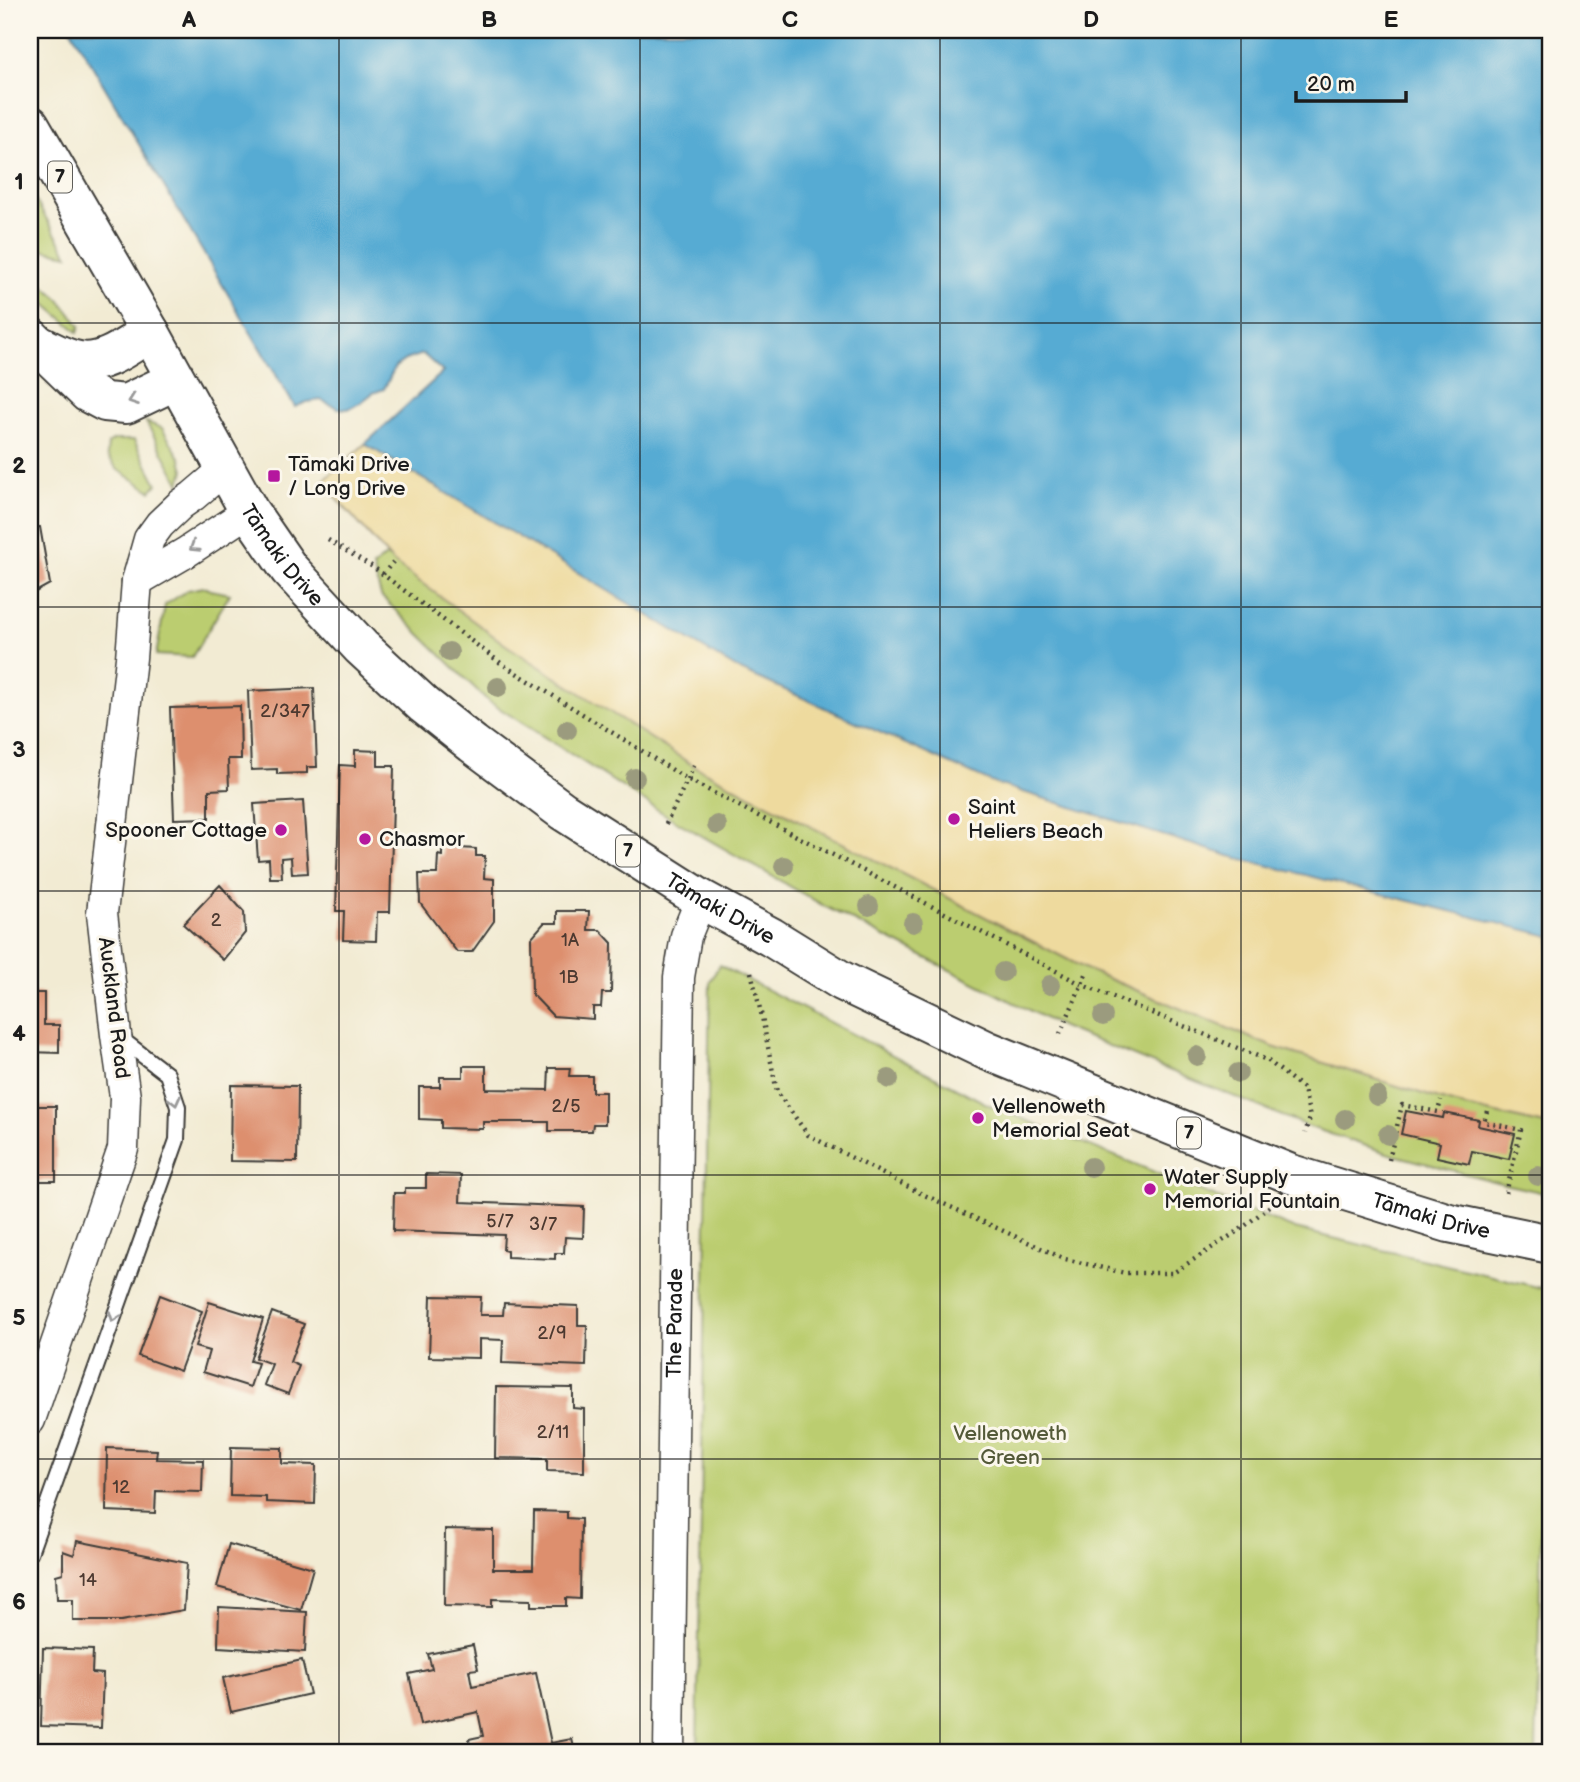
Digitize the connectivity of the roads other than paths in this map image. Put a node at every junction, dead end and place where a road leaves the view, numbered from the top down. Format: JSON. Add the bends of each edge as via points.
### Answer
{"nodes":[{"id":1,"x":30,"y":125,"type":"edge"},
{"id":2,"x":150,"y":332,"type":"junction"},
{"id":3,"x":34,"y":341,"type":"edge"},
{"id":4,"x":176,"y":380,"type":"junction"},
{"id":5,"x":226,"y":468,"type":"junction"},
{"id":6,"x":249,"y":511,"type":"junction"},
{"id":7,"x":138,"y":581,"type":"junction"},
{"id":8,"x":701,"y":899,"type":"junction"},
{"id":9,"x":116,"y":1035,"type":"junction"},
{"id":10,"x":1550,"y":1244,"type":"edge"},
{"id":11,"x":30,"y":1420,"type":"edge"},
{"id":12,"x":30,"y":1553,"type":"edge"},
{"id":13,"x":669,"y":1752,"type":"edge"}],
"edges":[{"from":1,"to":2,"type":"main road","name":"Tāmaki Drive","number":"7"},
{"from":2,"to":3,"type":"main road","via":[[96,361],[64,357]]},
{"from":2,"to":4,"type":"main road","name":"Tāmaki Drive","number":"7"},
{"from":4,"to":3,"type":"main road","one_way":true,"via":[[126,404],[104,402],[88,393]]},
{"from":4,"to":5,"type":"main road","name":"Tāmaki Drive","number":"7"},
{"from":5,"to":6,"type":"main road","name":"Tāmaki Drive","number":"7"},
{"from":5,"to":7,"type":"street","name":"Auckland Road","via":[[160,524],[149,539]]},
{"from":6,"to":7,"type":"street","one_way":true},
{"from":6,"to":8,"type":"main road","name":"Tāmaki Drive","number":"7","via":[[289,569],[361,648],[424,705],[563,811]]},
{"from":7,"to":9,"type":"street","name":"Auckland Road","via":[[102,914]]},
{"from":8,"to":10,"type":"main road","name":"Tāmaki Drive","number":"7","via":[[842,981],[1055,1079],[1291,1174],[1449,1223]]},
{"from":8,"to":13,"type":"street","name":"The Parade","via":[[686,936],[678,977]]},
{"from":9,"to":11,"type":"street","name":"Auckland Road","via":[[125,1097],[123,1149]]},
{"from":9,"to":12,"type":"lane","one_way":true,"via":[[167,1074],[178,1107],[177,1140]]}]}
